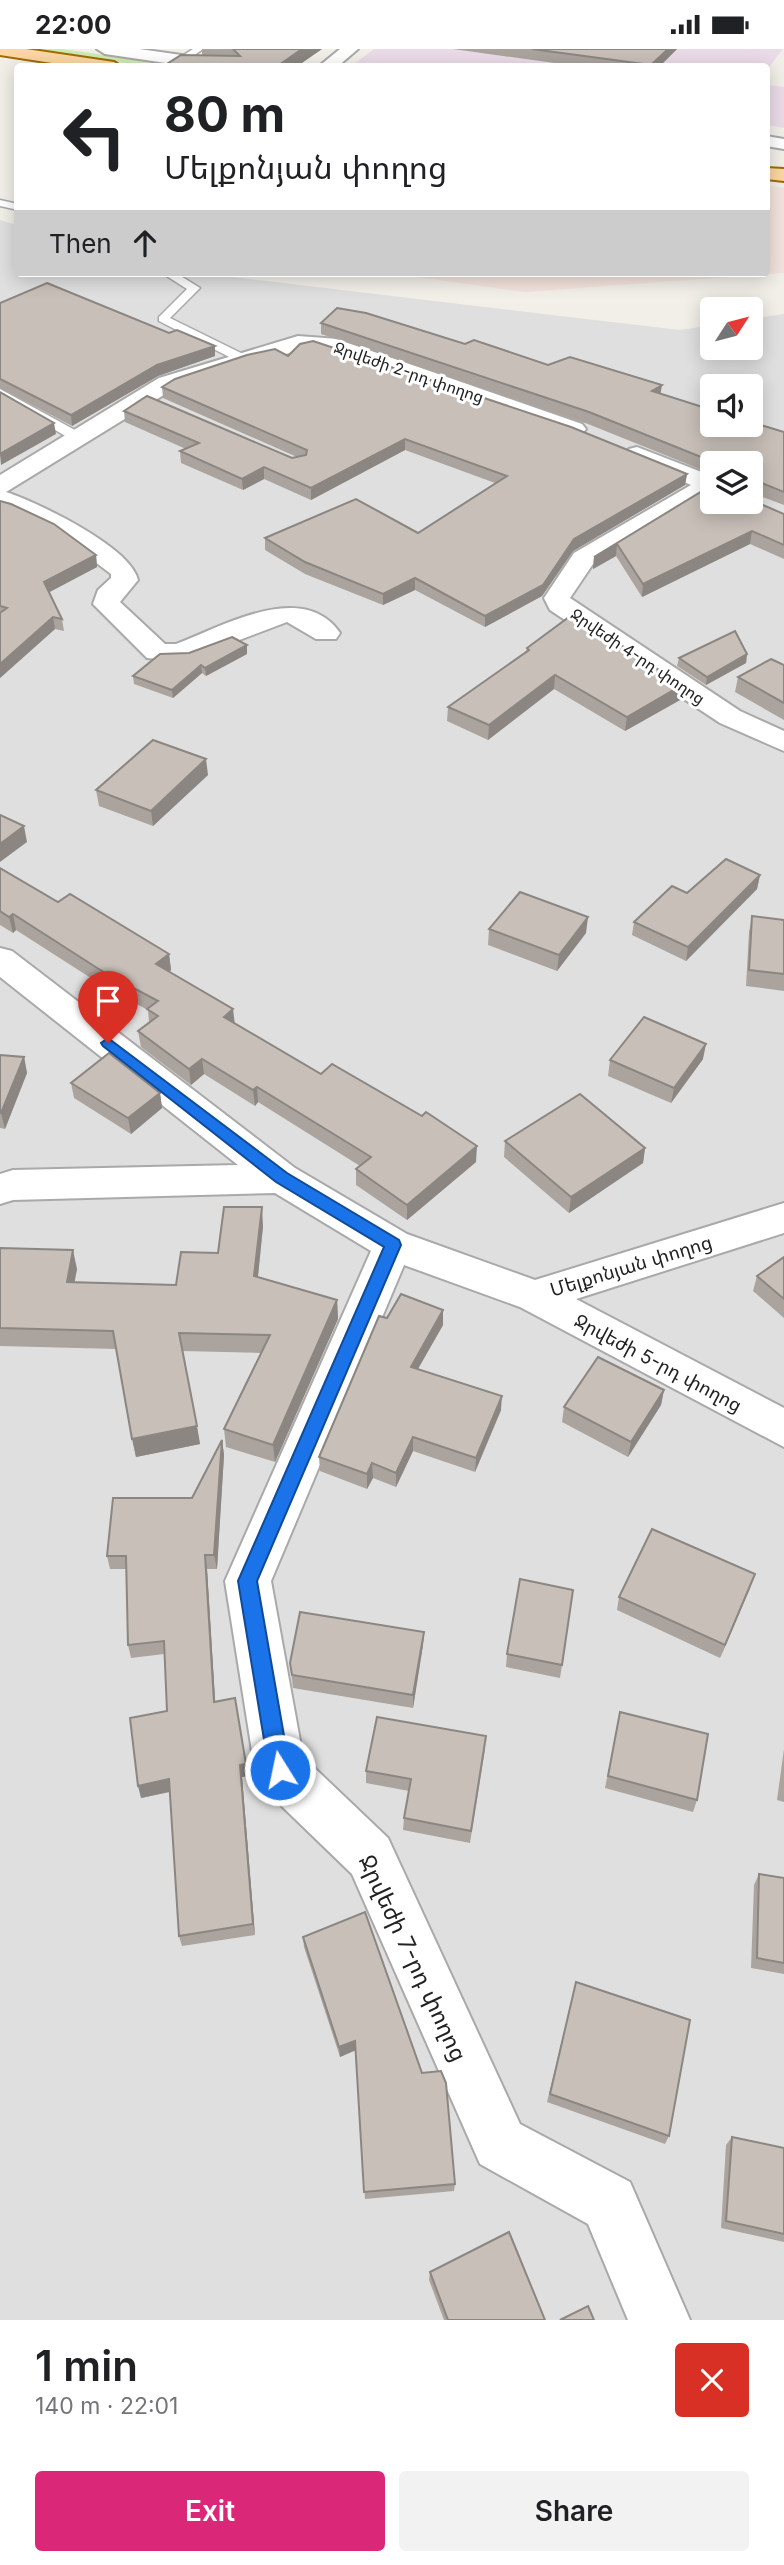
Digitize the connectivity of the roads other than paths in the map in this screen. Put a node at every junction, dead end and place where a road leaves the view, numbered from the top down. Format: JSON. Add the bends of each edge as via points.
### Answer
{"nodes":[{"id":1,"x":105,"y":49,"type":"edge"},
{"id":2,"x":199,"y":49,"type":"edge"},
{"id":3,"x":350,"y":49,"type":"edge"},
{"id":4,"x":0,"y":50,"type":"edge"},
{"id":5,"x":0,"y":60,"type":"edge"},
{"id":6,"x":182,"y":60,"type":"junction"},
{"id":7,"x":18,"y":63,"type":"edge"},
{"id":8,"x":87,"y":63,"type":"edge"},
{"id":9,"x":203,"y":63,"type":"edge"},
{"id":10,"x":331,"y":63,"type":"edge"},
{"id":11,"x":176,"y":277,"type":"edge"},
{"id":12,"x":241,"y":358,"type":"junction"},
{"id":13,"x":0,"y":393,"type":"edge"},
{"id":14,"x":140,"y":396,"type":"junction"},
{"id":15,"x":164,"y":407,"type":"edge"},
{"id":16,"x":591,"y":436,"type":"edge"},
{"id":17,"x":79,"y":438,"type":"junction"},
{"id":18,"x":615,"y":445,"type":"edge"},
{"id":19,"x":700,"y":480,"type":"edge"},
{"id":20,"x":0,"y":486,"type":"edge"},
{"id":21,"x":700,"y":490,"type":"edge"},
{"id":22,"x":0,"y":498,"type":"edge"},
{"id":23,"x":326,"y":633,"type":"dead end"},
{"id":24,"x":784,"y":742,"type":"edge"},
{"id":25,"x":0,"y":959,"type":"edge"},
{"id":26,"x":281,"y":1178,"type":"junction"},
{"id":27,"x":4,"y":1185,"type":"edge"},
{"id":28,"x":784,"y":1218,"type":"edge"},
{"id":29,"x":393,"y":1245,"type":"junction"},
{"id":30,"x":534,"y":1296,"type":"junction"},
{"id":31,"x":784,"y":1429,"type":"edge"},
{"id":32,"x":659,"y":2320,"type":"edge"}],
"edges":[{"from":1,"to":6,"type":"street"},
{"from":2,"to":6,"type":"lane"},
{"from":3,"to":10,"type":"street"},
{"from":4,"to":8,"type":"main road"},
{"from":5,"to":7,"type":"main road"},
{"from":6,"to":9,"type":"street"},
{"from":11,"to":12,"type":"lane","via":[[194,288],[163,319]]},
{"from":12,"to":14,"type":"street","name":"Ջրվեժի 2-րդ փողոց"},
{"from":12,"to":16,"type":"street","name":"Ջրվեժի 2-րդ փողոց","via":[[298,343],[330,344]]},
{"from":13,"to":17,"type":"lane"},
{"from":14,"to":15,"type":"lane"},
{"from":14,"to":17,"type":"street","name":"Ջրվեժի 2-րդ փողոց"},
{"from":17,"to":20,"type":"street","name":"Ջրվեժի 2-րդ փողոց"},
{"from":18,"to":19,"type":"street"},
{"from":21,"to":24,"type":"street","name":"Ջրվեժի 4-րդ փողոց","via":[[583,559],[557,598],[730,717]]},
{"from":22,"to":23,"type":"street","via":[[66,528],[123,571],[125,580],[107,596],[106,604],[157,652],[179,653],[289,614]]},
{"from":25,"to":26,"type":"street","name":"Մելքոնյան փողոց"},
{"from":26,"to":27,"type":"street"},
{"from":26,"to":29,"type":"street","name":"Մելքոնյան փողոց"},
{"from":28,"to":30,"type":"street","name":"Մելքոնյան փողոց"},
{"from":29,"to":30,"type":"street","name":"Մելքոնյան փողոց"},
{"from":29,"to":32,"type":"street","name":"Ջրվեժի 7-րդ փողոց","via":[[248,1581],[280,1770],[370,1856],[500,2144],[609,2203]]},
{"from":30,"to":31,"type":"street","name":"Ջրվեժի 5-րդ փողոց"}]}
